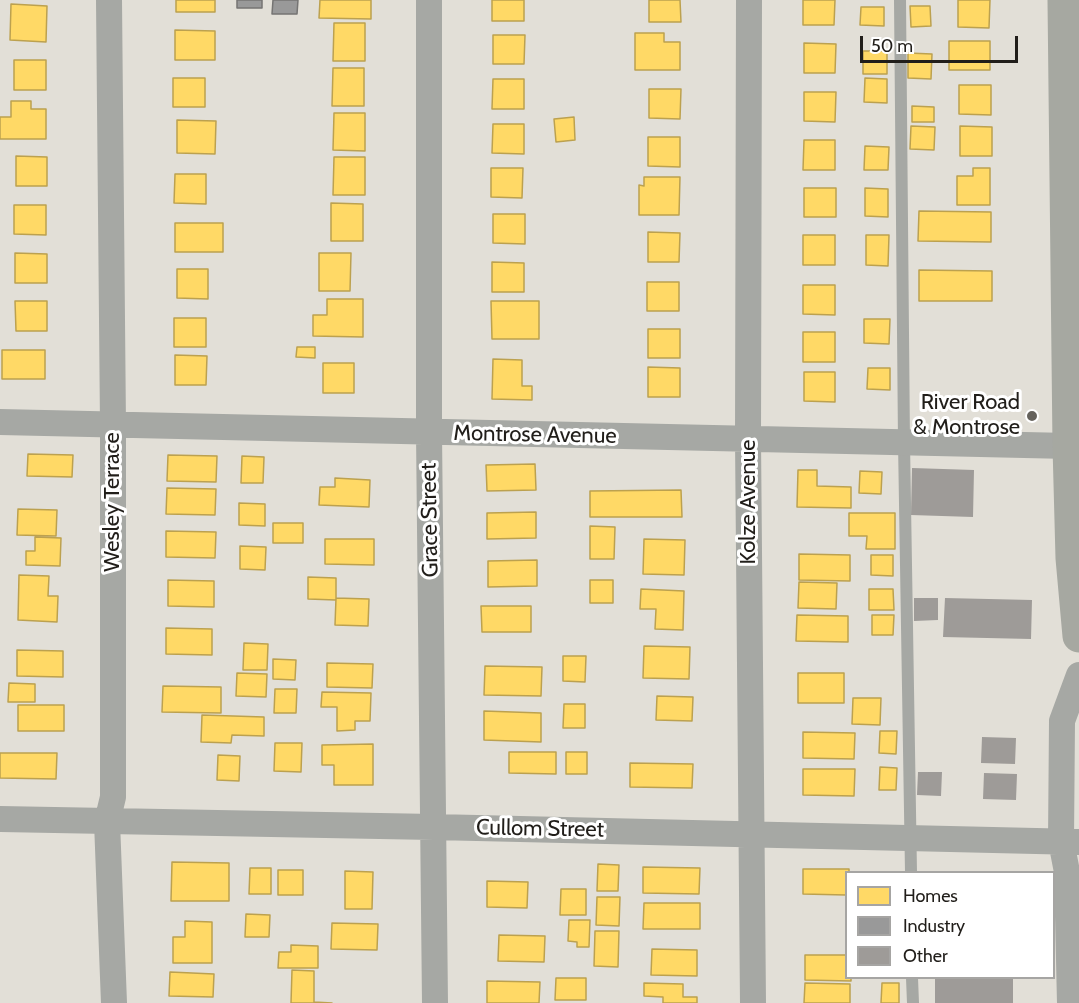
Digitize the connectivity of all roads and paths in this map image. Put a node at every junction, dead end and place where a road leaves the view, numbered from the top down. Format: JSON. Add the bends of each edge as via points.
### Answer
{"nodes":[{"id":1,"x":110,"y":0,"type":"edge"},
{"id":2,"x":429,"y":0,"type":"edge"},
{"id":3,"x":749,"y":0,"type":"edge"},
{"id":4,"x":900,"y":0,"type":"edge"},
{"id":5,"x":1064,"y":0,"type":"edge"},
{"id":6,"x":0,"y":422,"type":"edge"},
{"id":7,"x":113,"y":425,"type":"junction"},
{"id":8,"x":429,"y":433,"type":"junction"},
{"id":9,"x":748,"y":439,"type":"junction"},
{"id":10,"x":904,"y":442,"type":"junction"},
{"id":11,"x":1069,"y":446,"type":"junction"},
{"id":12,"x":1079,"y":636,"type":"edge"},
{"id":13,"x":1079,"y":675,"type":"edge"},
{"id":14,"x":0,"y":819,"type":"edge"},
{"id":15,"x":107,"y":822,"type":"junction"},
{"id":16,"x":434,"y":827,"type":"junction"},
{"id":17,"x":752,"y":834,"type":"junction"},
{"id":18,"x":910,"y":837,"type":"junction"},
{"id":19,"x":1070,"y":841,"type":"edge"},
{"id":20,"x":910,"y":871,"type":"edge"},
{"id":21,"x":912,"y":979,"type":"edge"},
{"id":22,"x":114,"y":1003,"type":"edge"},
{"id":23,"x":435,"y":1003,"type":"edge"},
{"id":24,"x":753,"y":1003,"type":"edge"},
{"id":25,"x":913,"y":1003,"type":"edge"},
{"id":26,"x":1070,"y":1003,"type":"edge"}],
"edges":[{"from":1,"to":7,"type":"street","name":"Wesley Terrace"},
{"from":2,"to":8,"type":"street","name":"Grace Street"},
{"from":3,"to":9,"type":"street","name":"Kolze Avenue"},
{"from":4,"to":10,"type":"lane"},
{"from":5,"to":11,"type":"main road"},
{"from":6,"to":7,"type":"street","name":"Montrose Avenue"},
{"from":7,"to":8,"type":"street","name":"Montrose Avenue"},
{"from":7,"to":15,"type":"street","name":"Wesley Terrace","via":[[113,797]]},
{"from":8,"to":9,"type":"street","name":"Montrose Avenue"},
{"from":8,"to":16,"type":"street","name":"Grace Street"},
{"from":9,"to":10,"type":"street","name":"Montrose Avenue"},
{"from":9,"to":17,"type":"street","name":"Kolze Avenue"},
{"from":10,"to":11,"type":"street","name":"Montrose Avenue"},
{"from":10,"to":18,"type":"lane"},
{"from":11,"to":12,"type":"main road"},
{"from":13,"to":19,"type":"street","via":[[1062,721]]},
{"from":14,"to":15,"type":"street","name":"Cullom Street"},
{"from":15,"to":16,"type":"street","name":"Cullom Street"},
{"from":15,"to":22,"type":"street","name":"Wesley Terrace"},
{"from":16,"to":17,"type":"street","name":"Cullom Street"},
{"from":16,"to":23,"type":"street","name":"Grace Street"},
{"from":17,"to":18,"type":"street","name":"Cullom Street"},
{"from":17,"to":24,"type":"street","name":"Kolze Avenue"},
{"from":18,"to":19,"type":"street","name":"Cullom Street"},
{"from":18,"to":20,"type":"lane"},
{"from":19,"to":26,"type":"street"},
{"from":21,"to":25,"type":"lane"}]}
